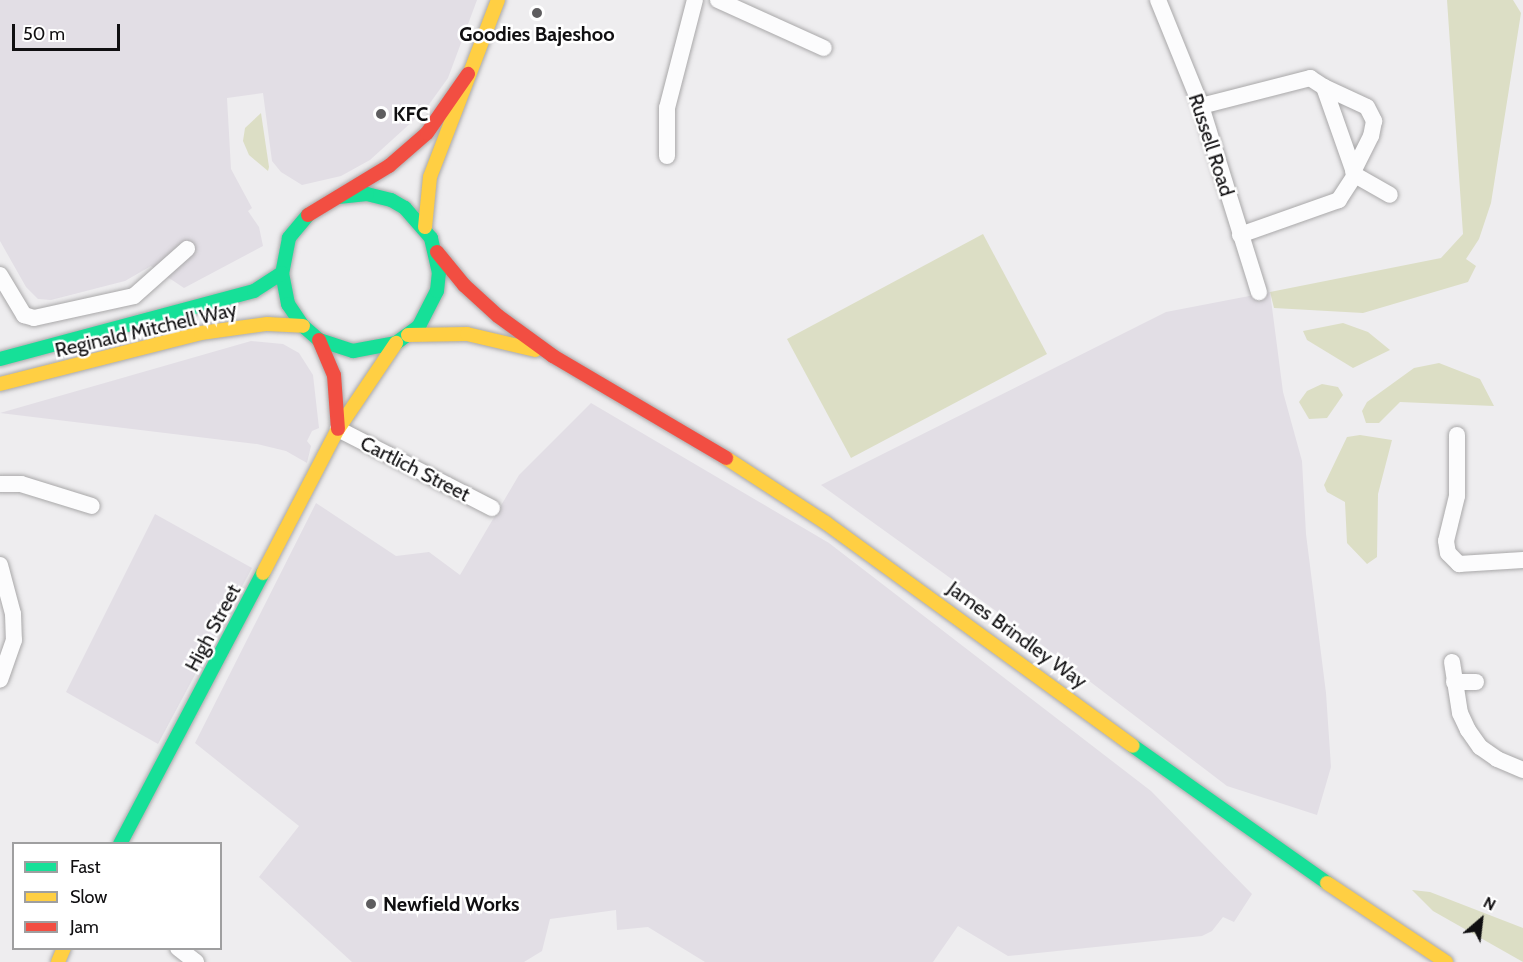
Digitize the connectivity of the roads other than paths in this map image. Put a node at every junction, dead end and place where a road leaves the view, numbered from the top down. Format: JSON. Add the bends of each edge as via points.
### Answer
{"nodes":[{"id":1,"x":498,"y":0,"type":"edge"},
{"id":2,"x":695,"y":0,"type":"edge"},
{"id":3,"x":718,"y":0,"type":"edge"},
{"id":4,"x":1158,"y":0,"type":"edge"},
{"id":5,"x":824,"y":48,"type":"dead end"},
{"id":6,"x":468,"y":74,"type":"junction"},
{"id":7,"x":1324,"y":87,"type":"junction"},
{"id":8,"x":1201,"y":106,"type":"junction"},
{"id":9,"x":667,"y":156,"type":"dead end"},
{"id":10,"x":1354,"y":173,"type":"junction"},
{"id":11,"x":1390,"y":195,"type":"dead end"},
{"id":12,"x":338,"y":197,"type":"junction"},
{"id":13,"x":425,"y":227,"type":"junction"},
{"id":14,"x":1240,"y":235,"type":"junction"},
{"id":15,"x":187,"y":249,"type":"dead end"},
{"id":16,"x":437,"y":252,"type":"junction"},
{"id":17,"x":282,"y":273,"type":"junction"},
{"id":18,"x":0,"y":275,"type":"edge"},
{"id":19,"x":1259,"y":292,"type":"dead end"},
{"id":20,"x":303,"y":326,"type":"junction"},
{"id":21,"x":320,"y":339,"type":"junction"},
{"id":22,"x":402,"y":339,"type":"junction"},
{"id":23,"x":553,"y":356,"type":"junction"},
{"id":24,"x":0,"y":359,"type":"edge"},
{"id":25,"x":0,"y":384,"type":"edge"},
{"id":26,"x":338,"y":429,"type":"junction"},
{"id":27,"x":1457,"y":435,"type":"dead end"},
{"id":28,"x":0,"y":484,"type":"edge"},
{"id":29,"x":92,"y":506,"type":"dead end"},
{"id":30,"x":492,"y":508,"type":"dead end"},
{"id":31,"x":1523,"y":560,"type":"edge"},
{"id":32,"x":0,"y":565,"type":"edge"},
{"id":33,"x":1452,"y":663,"type":"dead end"},
{"id":34,"x":0,"y":680,"type":"edge"},
{"id":35,"x":1454,"y":682,"type":"junction"},
{"id":36,"x":1476,"y":682,"type":"dead end"},
{"id":37,"x":1523,"y":770,"type":"edge"},
{"id":38,"x":121,"y":842,"type":"edge"},
{"id":39,"x":181,"y":950,"type":"edge"},
{"id":40,"x":196,"y":962,"type":"edge"},
{"id":41,"x":1446,"y":962,"type":"edge"}],
"edges":[{"from":1,"to":6,"type":"main road"},
{"from":2,"to":9,"type":"street","via":[[667,108]]},
{"from":3,"to":5,"type":"street"},
{"from":4,"to":8,"type":"street","name":"Russell Road"},
{"from":6,"to":12,"type":"main road","via":[[427,133],[389,166]]},
{"from":6,"to":13,"type":"main road","via":[[460,107],[430,177]]},
{"from":7,"to":8,"type":"street","via":[[1310,78]]},
{"from":7,"to":10,"type":"street"},
{"from":7,"to":10,"type":"street","via":[[1367,107],[1374,121]]},
{"from":8,"to":14,"type":"street","name":"Russell Road"},
{"from":10,"to":11,"type":"street"},
{"from":10,"to":14,"type":"street","via":[[1339,200]]},
{"from":12,"to":13,"type":"main road","via":[[367,194],[391,200]]},
{"from":12,"to":17,"type":"main road","via":[[306,216],[289,238]]},
{"from":13,"to":16,"type":"main road"},
{"from":14,"to":19,"type":"street","name":"Russell Road"},
{"from":15,"to":18,"type":"street","via":[[134,296],[34,318],[24,315]]},
{"from":16,"to":22,"type":"main road","via":[[437,291],[431,308]]},
{"from":16,"to":23,"type":"main road","name":"James Brindley Way","via":[[464,285],[498,316]]},
{"from":17,"to":20,"type":"main road","via":[[288,304]]},
{"from":17,"to":24,"type":"main road","name":"Reginald Mitchell Way","via":[[254,291],[212,304]]},
{"from":20,"to":21,"type":"main road"},
{"from":20,"to":25,"type":"main road","name":"Reginald Mitchell Way","via":[[267,324],[201,333]]},
{"from":21,"to":22,"type":"main road","via":[[353,351]]},
{"from":21,"to":26,"type":"main road","via":[[334,375]]},
{"from":22,"to":23,"type":"main road","name":"James Brindley Way","via":[[467,334]]},
{"from":22,"to":26,"type":"main road","name":"High Street"},
{"from":23,"to":41,"type":"main road","name":"James Brindley Way","via":[[663,418],[826,523],[1020,660],[1263,840]]},
{"from":26,"to":30,"type":"street","name":"Cartlich Street"},
{"from":26,"to":38,"type":"main road","name":"High Street"},
{"from":27,"to":31,"type":"street","via":[[1457,496],[1446,541],[1448,554],[1459,564]]},
{"from":28,"to":29,"type":"street","via":[[21,484]]},
{"from":32,"to":34,"type":"street","via":[[13,614],[14,640]]},
{"from":33,"to":35,"type":"street"},
{"from":35,"to":36,"type":"street"},
{"from":35,"to":37,"type":"street","via":[[1460,713],[1480,747]]},
{"from":39,"to":40,"type":"street"}]}
